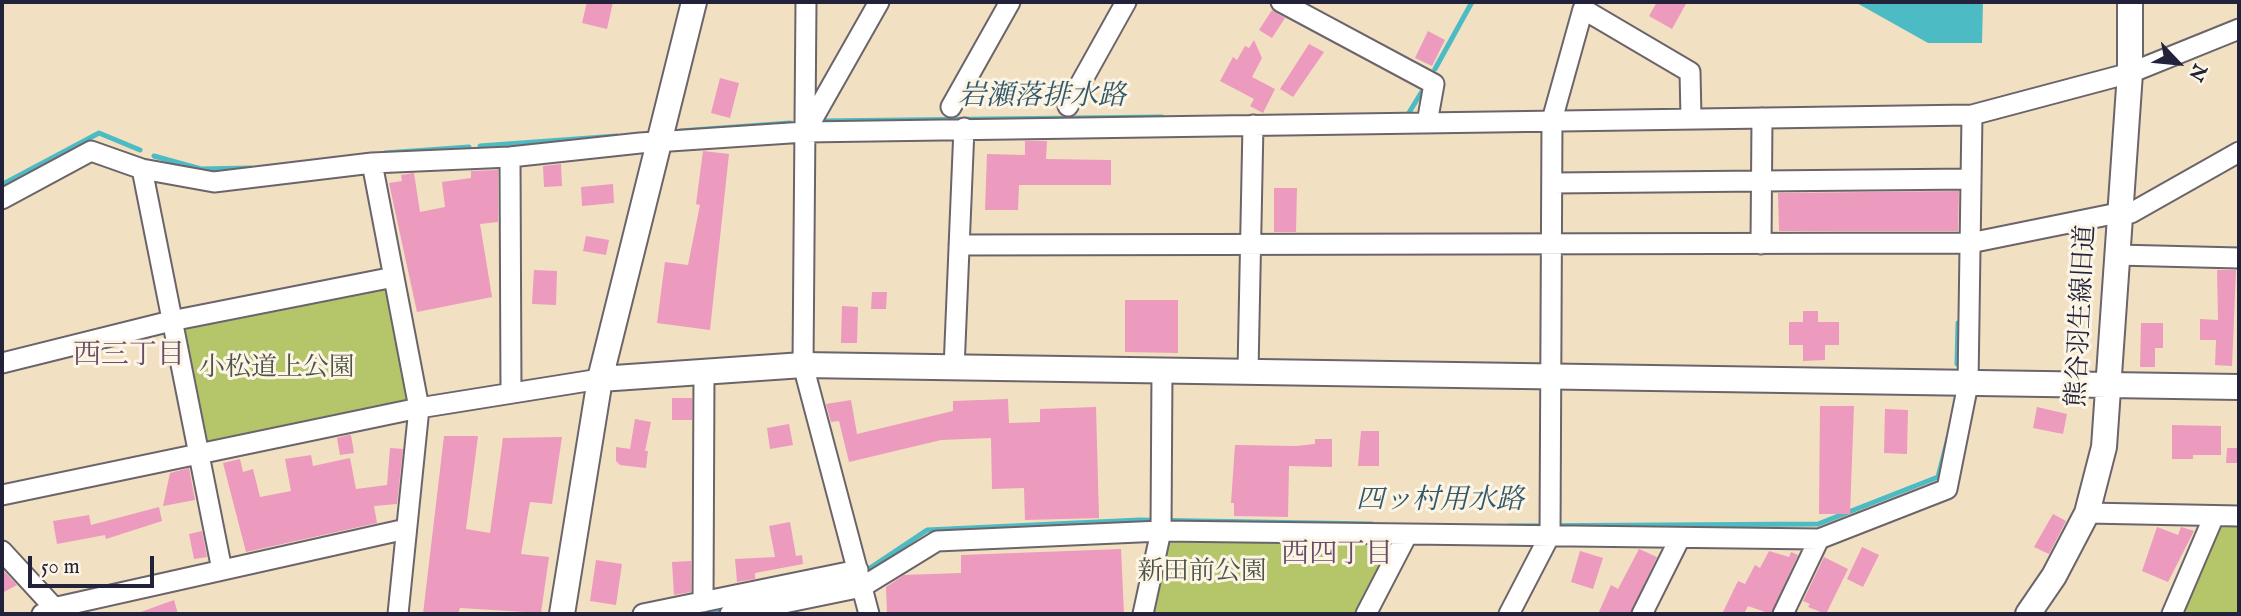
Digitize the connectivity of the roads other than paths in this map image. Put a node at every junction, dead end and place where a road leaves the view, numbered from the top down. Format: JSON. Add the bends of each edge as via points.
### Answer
{"nodes":[{"id":1,"x":694,"y":2,"type":"edge"},
{"id":2,"x":806,"y":2,"type":"edge"},
{"id":3,"x":879,"y":2,"type":"edge"},
{"id":4,"x":1010,"y":2,"type":"edge"},
{"id":5,"x":1126,"y":2,"type":"edge"},
{"id":6,"x":1281,"y":2,"type":"edge"},
{"id":7,"x":2130,"y":2,"type":"edge"},
{"id":8,"x":2239,"y":29,"type":"edge"},
{"id":9,"x":2130,"y":74,"type":"junction"},
{"id":10,"x":1068,"y":106,"type":"dead end"},
{"id":11,"x":951,"y":107,"type":"dead end"},
{"id":12,"x":1972,"y":115,"type":"junction"},
{"id":13,"x":1691,"y":118,"type":"junction"},
{"id":14,"x":1762,"y":118,"type":"junction"},
{"id":15,"x":1552,"y":120,"type":"junction"},
{"id":16,"x":1427,"y":123,"type":"junction"},
{"id":17,"x":1253,"y":125,"type":"junction"},
{"id":18,"x":964,"y":128,"type":"junction"},
{"id":19,"x":805,"y":132,"type":"junction"},
{"id":20,"x":659,"y":141,"type":"junction"},
{"id":21,"x":2239,"y":152,"type":"edge"},
{"id":22,"x":510,"y":157,"type":"junction"},
{"id":23,"x":372,"y":163,"type":"junction"},
{"id":24,"x":142,"y":169,"type":"junction"},
{"id":25,"x":1971,"y":178,"type":"junction"},
{"id":26,"x":1762,"y":181,"type":"junction"},
{"id":27,"x":1553,"y":183,"type":"junction"},
{"id":28,"x":2,"y":199,"type":"edge"},
{"id":29,"x":2118,"y":213,"type":"junction"},
{"id":30,"x":1970,"y":243,"type":"junction"},
{"id":31,"x":1761,"y":244,"type":"junction"},
{"id":32,"x":959,"y":245,"type":"junction"},
{"id":33,"x":1251,"y":245,"type":"junction"},
{"id":34,"x":1552,"y":245,"type":"junction"},
{"id":35,"x":2116,"y":255,"type":"junction"},
{"id":36,"x":2239,"y":258,"type":"edge"},
{"id":37,"x":394,"y":277,"type":"junction"},
{"id":38,"x":171,"y":321,"type":"junction"},
{"id":39,"x":2,"y":363,"type":"edge"},
{"id":40,"x":803,"y":365,"type":"junction"},
{"id":41,"x":954,"y":369,"type":"junction"},
{"id":42,"x":1162,"y":370,"type":"junction"},
{"id":43,"x":1248,"y":371,"type":"junction"},
{"id":44,"x":704,"y":372,"type":"junction"},
{"id":45,"x":1551,"y":377,"type":"junction"},
{"id":46,"x":600,"y":379,"type":"junction"},
{"id":47,"x":1968,"y":384,"type":"junction"},
{"id":48,"x":2110,"y":385,"type":"junction"},
{"id":49,"x":2239,"y":387,"type":"edge"},
{"id":50,"x":512,"y":393,"type":"junction"},
{"id":51,"x":419,"y":408,"type":"junction"},
{"id":52,"x":199,"y":455,"type":"junction"},
{"id":53,"x":2,"y":495,"type":"edge"},
{"id":54,"x":2087,"y":513,"type":"junction"},
{"id":55,"x":2214,"y":516,"type":"junction"},
{"id":56,"x":2239,"y":516,"type":"edge"},
{"id":57,"x":406,"y":529,"type":"junction"},
{"id":58,"x":1161,"y":531,"type":"junction"},
{"id":59,"x":1407,"y":535,"type":"junction"},
{"id":60,"x":1550,"y":535,"type":"junction"},
{"id":61,"x":1819,"y":539,"type":"junction"},
{"id":62,"x":1679,"y":540,"type":"junction"},
{"id":63,"x":2,"y":551,"type":"edge"},
{"id":64,"x":222,"y":570,"type":"junction"},
{"id":65,"x":860,"y":578,"type":"junction"},
{"id":66,"x":703,"y":602,"type":"junction"},
{"id":67,"x":52,"y":612,"type":"edge"},
{"id":68,"x":398,"y":614,"type":"edge"},
{"id":69,"x":562,"y":614,"type":"edge"},
{"id":70,"x":643,"y":614,"type":"edge"},
{"id":71,"x":730,"y":614,"type":"edge"},
{"id":72,"x":869,"y":614,"type":"edge"},
{"id":73,"x":1143,"y":614,"type":"edge"},
{"id":74,"x":1366,"y":614,"type":"edge"},
{"id":75,"x":1509,"y":614,"type":"edge"},
{"id":76,"x":1642,"y":614,"type":"edge"},
{"id":77,"x":1783,"y":614,"type":"edge"},
{"id":78,"x":2028,"y":614,"type":"edge"},
{"id":79,"x":2172,"y":614,"type":"edge"}],
"edges":[{"from":1,"to":20,"type":"street"},
{"from":2,"to":19,"type":"street"},
{"from":3,"to":19,"type":"street"},
{"from":4,"to":11,"type":"street"},
{"from":5,"to":10,"type":"street"},
{"from":6,"to":16,"type":"street","via":[[1434,84]]},
{"from":7,"to":9,"type":"street","name":"熊谷羽生線旧道"},
{"from":8,"to":9,"type":"street"},
{"from":9,"to":12,"type":"street"},
{"from":9,"to":29,"type":"street","name":"熊谷羽生線旧道"},
{"from":12,"to":14,"type":"street"},
{"from":12,"to":25,"type":"street"},
{"from":13,"to":14,"type":"street"},
{"from":13,"to":15,"type":"street"},
{"from":13,"to":15,"type":"street","via":[[1690,72],[1583,9]]},
{"from":14,"to":26,"type":"street"},
{"from":15,"to":16,"type":"street"},
{"from":15,"to":27,"type":"street"},
{"from":16,"to":17,"type":"street"},
{"from":17,"to":18,"type":"street"},
{"from":17,"to":33,"type":"street"},
{"from":18,"to":19,"type":"street"},
{"from":18,"to":32,"type":"street"},
{"from":19,"to":20,"type":"street"},
{"from":19,"to":40,"type":"street"},
{"from":20,"to":22,"type":"street"},
{"from":20,"to":46,"type":"street"},
{"from":21,"to":29,"type":"street","via":[[2131,213]]},
{"from":22,"to":23,"type":"street"},
{"from":22,"to":50,"type":"street"},
{"from":23,"to":24,"type":"street","via":[[214,182]]},
{"from":23,"to":37,"type":"street"},
{"from":24,"to":28,"type":"street","via":[[91,151]]},
{"from":24,"to":38,"type":"street"},
{"from":25,"to":26,"type":"street"},
{"from":25,"to":30,"type":"street"},
{"from":26,"to":27,"type":"street"},
{"from":26,"to":31,"type":"street"},
{"from":27,"to":34,"type":"street"},
{"from":29,"to":30,"type":"street"},
{"from":29,"to":35,"type":"street","name":"熊谷羽生線旧道"},
{"from":30,"to":31,"type":"street"},
{"from":30,"to":47,"type":"street"},
{"from":31,"to":34,"type":"street"},
{"from":32,"to":33,"type":"street"},
{"from":32,"to":41,"type":"street"},
{"from":33,"to":34,"type":"street"},
{"from":33,"to":43,"type":"street"},
{"from":34,"to":45,"type":"street"},
{"from":35,"to":36,"type":"street"},
{"from":35,"to":48,"type":"street","name":"熊谷羽生線旧道"},
{"from":37,"to":38,"type":"street"},
{"from":37,"to":51,"type":"street"},
{"from":38,"to":39,"type":"street"},
{"from":38,"to":52,"type":"street"},
{"from":40,"to":41,"type":"street"},
{"from":40,"to":44,"type":"street"},
{"from":40,"to":65,"type":"street"},
{"from":41,"to":42,"type":"street"},
{"from":42,"to":43,"type":"street"},
{"from":42,"to":58,"type":"street"},
{"from":43,"to":45,"type":"street"},
{"from":44,"to":46,"type":"street"},
{"from":44,"to":66,"type":"street"},
{"from":45,"to":47,"type":"street"},
{"from":45,"to":60,"type":"street"},
{"from":46,"to":50,"type":"street"},
{"from":46,"to":69,"type":"street"},
{"from":47,"to":48,"type":"street"},
{"from":47,"to":61,"type":"street","via":[[1947,489]]},
{"from":48,"to":49,"type":"street"},
{"from":48,"to":54,"type":"street","name":"熊谷羽生線旧道","via":[[2104,447]]},
{"from":50,"to":51,"type":"street"},
{"from":51,"to":52,"type":"street"},
{"from":51,"to":57,"type":"street"},
{"from":52,"to":53,"type":"street"},
{"from":52,"to":64,"type":"street"},
{"from":54,"to":55,"type":"street"},
{"from":54,"to":78,"type":"street","name":"熊谷羽生線旧道"},
{"from":55,"to":56,"type":"street"},
{"from":55,"to":79,"type":"street"},
{"from":57,"to":64,"type":"street"},
{"from":57,"to":68,"type":"street"},
{"from":58,"to":59,"type":"street"},
{"from":58,"to":65,"type":"street","via":[[937,541]]},
{"from":58,"to":73,"type":"street"},
{"from":59,"to":60,"type":"street"},
{"from":59,"to":74,"type":"street"},
{"from":60,"to":62,"type":"street"},
{"from":60,"to":75,"type":"street"},
{"from":61,"to":62,"type":"street"},
{"from":61,"to":77,"type":"street"},
{"from":62,"to":76,"type":"street"},
{"from":63,"to":67,"type":"street"},
{"from":64,"to":67,"type":"street"},
{"from":65,"to":66,"type":"street"},
{"from":65,"to":71,"type":"street"},
{"from":65,"to":72,"type":"street"},
{"from":66,"to":70,"type":"street"}]}
